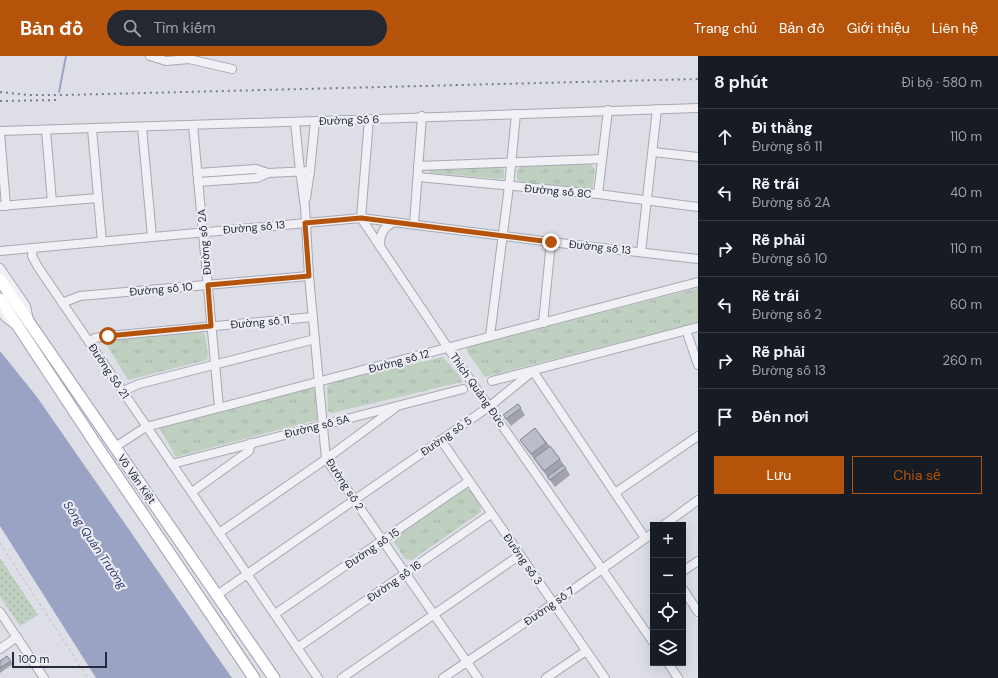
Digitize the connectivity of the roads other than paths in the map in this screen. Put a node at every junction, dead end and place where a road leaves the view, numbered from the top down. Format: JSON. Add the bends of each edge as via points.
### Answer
{"nodes":[{"id":1,"x":150,"y":56,"type":"edge"},
{"id":2,"x":232,"y":70,"type":"dead end"},
{"id":3,"x":698,"y":108,"type":"edge"},
{"id":4,"x":657,"y":109,"type":"junction"},
{"id":5,"x":608,"y":110,"type":"junction"},
{"id":6,"x":516,"y":114,"type":"junction"},
{"id":7,"x":422,"y":116,"type":"junction"},
{"id":8,"x":369,"y":119,"type":"junction"},
{"id":9,"x":315,"y":121,"type":"junction"},
{"id":10,"x":295,"y":122,"type":"junction"},
{"id":11,"x":193,"y":125,"type":"junction"},
{"id":12,"x":142,"y":127,"type":"junction"},
{"id":13,"x":92,"y":129,"type":"junction"},
{"id":14,"x":46,"y":130,"type":"junction"},
{"id":15,"x":0,"y":132,"type":"edge"},
{"id":16,"x":653,"y":152,"type":"junction"},
{"id":17,"x":698,"y":157,"type":"edge"},
{"id":18,"x":602,"y":159,"type":"junction"},
{"id":19,"x":511,"y":162,"type":"junction"},
{"id":20,"x":418,"y":166,"type":"junction"},
{"id":21,"x":300,"y":171,"type":"junction"},
{"id":22,"x":310,"y":171,"type":"junction"},
{"id":23,"x":197,"y":173,"type":"junction"},
{"id":24,"x":268,"y":173,"type":"junction"},
{"id":25,"x":418,"y":177,"type":"junction"},
{"id":26,"x":198,"y":182,"type":"junction"},
{"id":27,"x":509,"y":186,"type":"junction"},
{"id":28,"x":598,"y":194,"type":"junction"},
{"id":29,"x":98,"y":198,"type":"junction"},
{"id":30,"x":52,"y":202,"type":"junction"},
{"id":31,"x":647,"y":202,"type":"junction"},
{"id":32,"x":3,"y":206,"type":"edge"},
{"id":33,"x":305,"y":207,"type":"junction"},
{"id":34,"x":698,"y":207,"type":"edge"},
{"id":35,"x":361,"y":218,"type":"junction"},
{"id":36,"x":394,"y":222,"type":"junction"},
{"id":37,"x":305,"y":223,"type":"junction"},
{"id":38,"x":414,"y":224,"type":"junction"},
{"id":39,"x":203,"y":232,"type":"junction"},
{"id":40,"x":502,"y":235,"type":"junction"},
{"id":41,"x":152,"y":237,"type":"junction"},
{"id":42,"x":102,"y":242,"type":"junction"},
{"id":43,"x":551,"y":242,"type":"junction"},
{"id":44,"x":380,"y":246,"type":"junction"},
{"id":45,"x":32,"y":248,"type":"junction"},
{"id":46,"x":0,"y":251,"type":"edge"},
{"id":47,"x":641,"y":252,"type":"junction"},
{"id":48,"x":698,"y":259,"type":"edge"},
{"id":49,"x":0,"y":268,"type":"edge"},
{"id":50,"x":309,"y":276,"type":"junction"},
{"id":51,"x":0,"y":280,"type":"edge"},
{"id":52,"x":698,"y":282,"type":"edge"},
{"id":53,"x":208,"y":285,"type":"junction"},
{"id":54,"x":0,"y":299,"type":"edge"},
{"id":55,"x":62,"y":302,"type":"junction"},
{"id":56,"x":0,"y":311,"type":"edge"},
{"id":57,"x":313,"y":317,"type":"junction"},
{"id":58,"x":542,"y":323,"type":"junction"},
{"id":59,"x":26,"y":326,"type":"junction"},
{"id":60,"x":211,"y":326,"type":"junction"},
{"id":61,"x":698,"y":327,"type":"edge"},
{"id":62,"x":686,"y":330,"type":"junction"},
{"id":63,"x":490,"y":336,"type":"junction"},
{"id":64,"x":315,"y":339,"type":"junction"},
{"id":65,"x":89,"y":342,"type":"junction"},
{"id":66,"x":448,"y":348,"type":"junction"},
{"id":67,"x":215,"y":365,"type":"junction"},
{"id":68,"x":698,"y":365,"type":"edge"},
{"id":69,"x":533,"y":371,"type":"junction"},
{"id":70,"x":318,"y":381,"type":"junction"},
{"id":71,"x":492,"y":381,"type":"dead end"},
{"id":72,"x":463,"y":389,"type":"dead end"},
{"id":73,"x":123,"y":391,"type":"junction"},
{"id":74,"x":399,"y":405,"type":"junction"},
{"id":75,"x":490,"y":406,"type":"junction"},
{"id":76,"x":219,"y":407,"type":"junction"},
{"id":77,"x":322,"y":425,"type":"junction"},
{"id":78,"x":146,"y":427,"type":"junction"},
{"id":79,"x":698,"y":436,"type":"edge"},
{"id":80,"x":441,"y":440,"type":"junction"},
{"id":81,"x":251,"y":443,"type":"junction"},
{"id":82,"x":115,"y":446,"type":"junction"},
{"id":83,"x":103,"y":455,"type":"junction"},
{"id":84,"x":326,"y":459,"type":"junction"},
{"id":85,"x":172,"y":464,"type":"junction"},
{"id":86,"x":469,"y":481,"type":"junction"},
{"id":87,"x":192,"y":492,"type":"junction"},
{"id":88,"x":615,"y":493,"type":"junction"},
{"id":89,"x":354,"y":500,"type":"junction"},
{"id":90,"x":698,"y":500,"type":"edge"},
{"id":91,"x":492,"y":514,"type":"junction"},
{"id":92,"x":668,"y":522,"type":"edge"},
{"id":93,"x":219,"y":533,"type":"junction"},
{"id":94,"x":650,"y":534,"type":"edge"},
{"id":95,"x":645,"y":538,"type":"junction"},
{"id":96,"x":383,"y":541,"type":"junction"},
{"id":97,"x":520,"y":555,"type":"junction"},
{"id":98,"x":698,"y":561,"type":"edge"},
{"id":99,"x":602,"y":568,"type":"junction"},
{"id":100,"x":686,"y":569,"type":"edge"},
{"id":101,"x":406,"y":573,"type":"junction"},
{"id":102,"x":247,"y":574,"type":"junction"},
{"id":103,"x":686,"y":594,"type":"edge"},
{"id":104,"x":217,"y":595,"type":"junction"},
{"id":105,"x":554,"y":603,"type":"junction"},
{"id":106,"x":0,"y":612,"type":"edge"},
{"id":107,"x":698,"y":612,"type":"edge"},
{"id":108,"x":274,"y":614,"type":"junction"},
{"id":109,"x":434,"y":614,"type":"junction"},
{"id":110,"x":17,"y":637,"type":"junction"},
{"id":111,"x":650,"y":638,"type":"edge"},
{"id":112,"x":297,"y":648,"type":"junction"},
{"id":113,"x":0,"y":649,"type":"edge"},
{"id":114,"x":586,"y":651,"type":"junction"},
{"id":115,"x":466,"y":662,"type":"junction"},
{"id":116,"x":670,"y":666,"type":"edge"},
{"id":117,"x":44,"y":678,"type":"edge"},
{"id":118,"x":254,"y":678,"type":"edge"},
{"id":119,"x":274,"y":678,"type":"edge"},
{"id":120,"x":318,"y":678,"type":"edge"},
{"id":121,"x":342,"y":678,"type":"edge"},
{"id":122,"x":443,"y":678,"type":"edge"},
{"id":123,"x":478,"y":678,"type":"edge"},
{"id":124,"x":546,"y":678,"type":"edge"},
{"id":125,"x":605,"y":678,"type":"edge"},
{"id":126,"x":678,"y":678,"type":"edge"}],
"edges":[{"from":1,"to":2,"type":"street","via":[[166,61],[189,59]]},
{"from":3,"to":4,"type":"street","name":"Đường Số 6"},
{"from":4,"to":5,"type":"street","name":"Đường Số 6"},
{"from":4,"to":16,"type":"street"},
{"from":5,"to":6,"type":"street","name":"Đường Số 6"},
{"from":5,"to":18,"type":"street"},
{"from":6,"to":7,"type":"street","name":"Đường Số 6"},
{"from":6,"to":19,"type":"street"},
{"from":7,"to":8,"type":"street","name":"Đường Số 6"},
{"from":7,"to":20,"type":"street"},
{"from":8,"to":9,"type":"street","name":"Đường Số 6"},
{"from":8,"to":35,"type":"street"},
{"from":9,"to":10,"type":"street","name":"Đường Số 6"},
{"from":9,"to":22,"type":"street","name":"Đường số 2"},
{"from":10,"to":11,"type":"street","name":"Đường Số 6"},
{"from":10,"to":21,"type":"street","name":"Đường số 2"},
{"from":11,"to":12,"type":"street","name":"Đường Số 6"},
{"from":11,"to":23,"type":"street","name":"Đường số 2A"},
{"from":12,"to":13,"type":"street","name":"Đường Số 6"},
{"from":12,"to":41,"type":"street"},
{"from":13,"to":14,"type":"street","name":"Đường Số 6"},
{"from":13,"to":29,"type":"street"},
{"from":14,"to":15,"type":"street","name":"Đường Số 6"},
{"from":14,"to":30,"type":"street"},
{"from":15,"to":32,"type":"street"},
{"from":16,"to":17,"type":"street"},
{"from":16,"to":31,"type":"street"},
{"from":18,"to":19,"type":"street"},
{"from":18,"to":28,"type":"street"},
{"from":19,"to":20,"type":"street"},
{"from":19,"to":27,"type":"street"},
{"from":20,"to":25,"type":"street"},
{"from":21,"to":22,"type":"street"},
{"from":21,"to":24,"type":"street"},
{"from":21,"to":33,"type":"street","name":"Đường số 2"},
{"from":22,"to":33,"type":"street","name":"Đường số 2"},
{"from":23,"to":24,"type":"street","via":[[256,169]]},
{"from":23,"to":26,"type":"street","name":"Đường số 2A"},
{"from":24,"to":26,"type":"street","via":[[257,178]]},
{"from":25,"to":27,"type":"street","name":"Đường số 8C"},
{"from":25,"to":38,"type":"street"},
{"from":26,"to":39,"type":"street","name":"Đường số 2A"},
{"from":27,"to":28,"type":"street","name":"Đường số 8C"},
{"from":27,"to":40,"type":"street"},
{"from":28,"to":31,"type":"street","name":"Đường số 8C"},
{"from":29,"to":30,"type":"street"},
{"from":29,"to":42,"type":"street"},
{"from":30,"to":32,"type":"street"},
{"from":31,"to":34,"type":"street","name":"Đường số 8C"},
{"from":31,"to":47,"type":"street"},
{"from":33,"to":37,"type":"street","name":"Đường số 2"},
{"from":35,"to":36,"type":"street","name":"Đường số 13"},
{"from":35,"to":37,"type":"street","name":"Đường số 13"},
{"from":35,"to":44,"type":"street","name":"Thích Quảng Đức"},
{"from":36,"to":38,"type":"street","name":"Đường số 13"},
{"from":36,"to":44,"type":"street","via":[[380,236]]},
{"from":37,"to":39,"type":"street","name":"Đường số 13"},
{"from":37,"to":50,"type":"street","name":"Đường số 2"},
{"from":38,"to":40,"type":"street","name":"Đường số 13"},
{"from":39,"to":41,"type":"street","name":"Đường số 13"},
{"from":39,"to":53,"type":"street","name":"Đường số 2A"},
{"from":40,"to":43,"type":"street","name":"Đường số 13"},
{"from":40,"to":63,"type":"street"},
{"from":41,"to":42,"type":"street","name":"Đường số 13"},
{"from":42,"to":45,"type":"street","name":"Đường số 13"},
{"from":43,"to":47,"type":"street","name":"Đường số 13"},
{"from":43,"to":58,"type":"street"},
{"from":44,"to":66,"type":"street","name":"Thích Quảng Đức"},
{"from":45,"to":46,"type":"street","name":"Đường số 13"},
{"from":45,"to":55,"type":"street","name":"Đường Số 21","via":[[32,256],[38,267]]},
{"from":47,"to":48,"type":"street","name":"Đường số 13"},
{"from":49,"to":59,"type":"street","via":[[26,306]]},
{"from":50,"to":53,"type":"street","name":"Đường số 10"},
{"from":50,"to":57,"type":"street","name":"Đường số 2"},
{"from":51,"to":59,"type":"main road","name":"Võ Văn Kiệt"},
{"from":52,"to":58,"type":"street","name":"Đường số 12"},
{"from":53,"to":55,"type":"street","name":"Đường số 10","via":[[80,296]]},
{"from":53,"to":60,"type":"street","name":"Đường số 2A"},
{"from":54,"to":59,"type":"main road","name":"Võ Văn Kiệt"},
{"from":55,"to":65,"type":"street","name":"Đường Số 21"},
{"from":56,"to":59,"type":"street","via":[[5,317]]},
{"from":57,"to":60,"type":"street","name":"Đường số 11"},
{"from":57,"to":64,"type":"street","name":"Đường số 2"},
{"from":58,"to":63,"type":"street","name":"Đường số 12"},
{"from":59,"to":82,"type":"main road","name":"Võ Văn Kiệt"},
{"from":59,"to":83,"type":"main road","name":"Võ Văn Kiệt"},
{"from":60,"to":65,"type":"street","name":"Đường số 11","via":[[108,336],[95,338]]},
{"from":60,"to":67,"type":"street","name":"Đường số 2A"},
{"from":61,"to":62,"type":"street","name":"Đường số 5"},
{"from":62,"to":68,"type":"street"},
{"from":62,"to":69,"type":"street","name":"Đường số 5"},
{"from":63,"to":66,"type":"street","name":"Đường số 12"},
{"from":64,"to":67,"type":"street"},
{"from":64,"to":70,"type":"street","name":"Đường số 2"},
{"from":65,"to":73,"type":"street","name":"Đường Số 21"},
{"from":66,"to":70,"type":"street","name":"Đường số 12"},
{"from":66,"to":75,"type":"street","name":"Thích Quảng Đức"},
{"from":67,"to":73,"type":"street","via":[[139,384]]},
{"from":67,"to":76,"type":"street","name":"Đường số 2A"},
{"from":69,"to":71,"type":"street"},
{"from":69,"to":75,"type":"street","name":"Đường số 5"},
{"from":69,"to":88,"type":"street"},
{"from":70,"to":76,"type":"street","name":"Đường số 12"},
{"from":70,"to":77,"type":"street","name":"Đường số 2"},
{"from":72,"to":74,"type":"street","name":"Đường số 5A"},
{"from":73,"to":78,"type":"street","name":"Đường Số 21"},
{"from":74,"to":77,"type":"street","name":"Đường số 5A"},
{"from":74,"to":84,"type":"street"},
{"from":75,"to":80,"type":"street","name":"Đường số 5"},
{"from":75,"to":99,"type":"street","name":"Thích Quảng Đức"},
{"from":76,"to":78,"type":"street","name":"Đường số 12"},
{"from":77,"to":81,"type":"street","name":"Đường số 5A"},
{"from":77,"to":84,"type":"street","name":"Đường số 2"},
{"from":78,"to":82,"type":"street","name":"Đường số 12"},
{"from":78,"to":85,"type":"street","name":"Đường Số 21"},
{"from":79,"to":88,"type":"street"},
{"from":80,"to":86,"type":"street","name":"Đường số 3"},
{"from":80,"to":89,"type":"street","name":"Đường số 5"},
{"from":81,"to":85,"type":"street","name":"Đường số 5A"},
{"from":81,"to":87,"type":"street","via":[[249,451]]},
{"from":82,"to":83,"type":"main road"},
{"from":82,"to":104,"type":"main road","name":"Võ Văn Kiệt"},
{"from":83,"to":118,"type":"main road","name":"Võ Văn Kiệt"},
{"from":84,"to":89,"type":"street","name":"Đường số 2"},
{"from":84,"to":93,"type":"street"},
{"from":85,"to":87,"type":"street","name":"Đường Số 21"},
{"from":86,"to":91,"type":"street","name":"Đường số 3"},
{"from":86,"to":96,"type":"street","name":"Đường số 15"},
{"from":87,"to":93,"type":"street","name":"Đường Số 21"},
{"from":88,"to":95,"type":"street"},
{"from":89,"to":96,"type":"street","name":"Đường số 2"},
{"from":89,"to":102,"type":"street","name":"Đường số 5"},
{"from":90,"to":92,"type":"street"},
{"from":91,"to":97,"type":"street","name":"Đường số 3"},
{"from":91,"to":101,"type":"street","name":"Đường số 16"},
{"from":93,"to":102,"type":"street","name":"Đường Số 21"},
{"from":94,"to":95,"type":"street","name":"Đường số 7"},
{"from":95,"to":99,"type":"street","name":"Đường số 7"},
{"from":96,"to":101,"type":"street","name":"Đường số 2"},
{"from":96,"to":108,"type":"street","name":"Đường số 15"},
{"from":97,"to":105,"type":"street","name":"Đường số 3"},
{"from":97,"to":109,"type":"street"},
{"from":98,"to":100,"type":"street"},
{"from":99,"to":105,"type":"street","name":"Đường số 7"},
{"from":99,"to":111,"type":"street","name":"Thích Quảng Đức"},
{"from":101,"to":109,"type":"street","name":"Đường số 2"},
{"from":101,"to":112,"type":"street","name":"Đường số 16"},
{"from":102,"to":104,"type":"street","name":"Đường số 5"},
{"from":102,"to":108,"type":"street","name":"Đường Số 21"},
{"from":103,"to":107,"type":"street"},
{"from":104,"to":119,"type":"main road","name":"Võ Văn Kiệt"},
{"from":105,"to":114,"type":"street","name":"Đường số 3"},
{"from":105,"to":115,"type":"street","name":"Đường số 7"},
{"from":106,"to":110,"type":"street"},
{"from":108,"to":112,"type":"street","name":"Đường Số 21"},
{"from":109,"to":115,"type":"street","name":"Đường số 2"},
{"from":109,"to":121,"type":"street"},
{"from":110,"to":113,"type":"street"},
{"from":110,"to":117,"type":"street"},
{"from":112,"to":120,"type":"street","name":"Đường Số 21"},
{"from":114,"to":124,"type":"street"},
{"from":114,"to":125,"type":"street","name":"Đường số 3"},
{"from":115,"to":122,"type":"street","name":"Đường số 7"},
{"from":115,"to":123,"type":"street","name":"Đường số 2"},
{"from":116,"to":126,"type":"street"}]}
